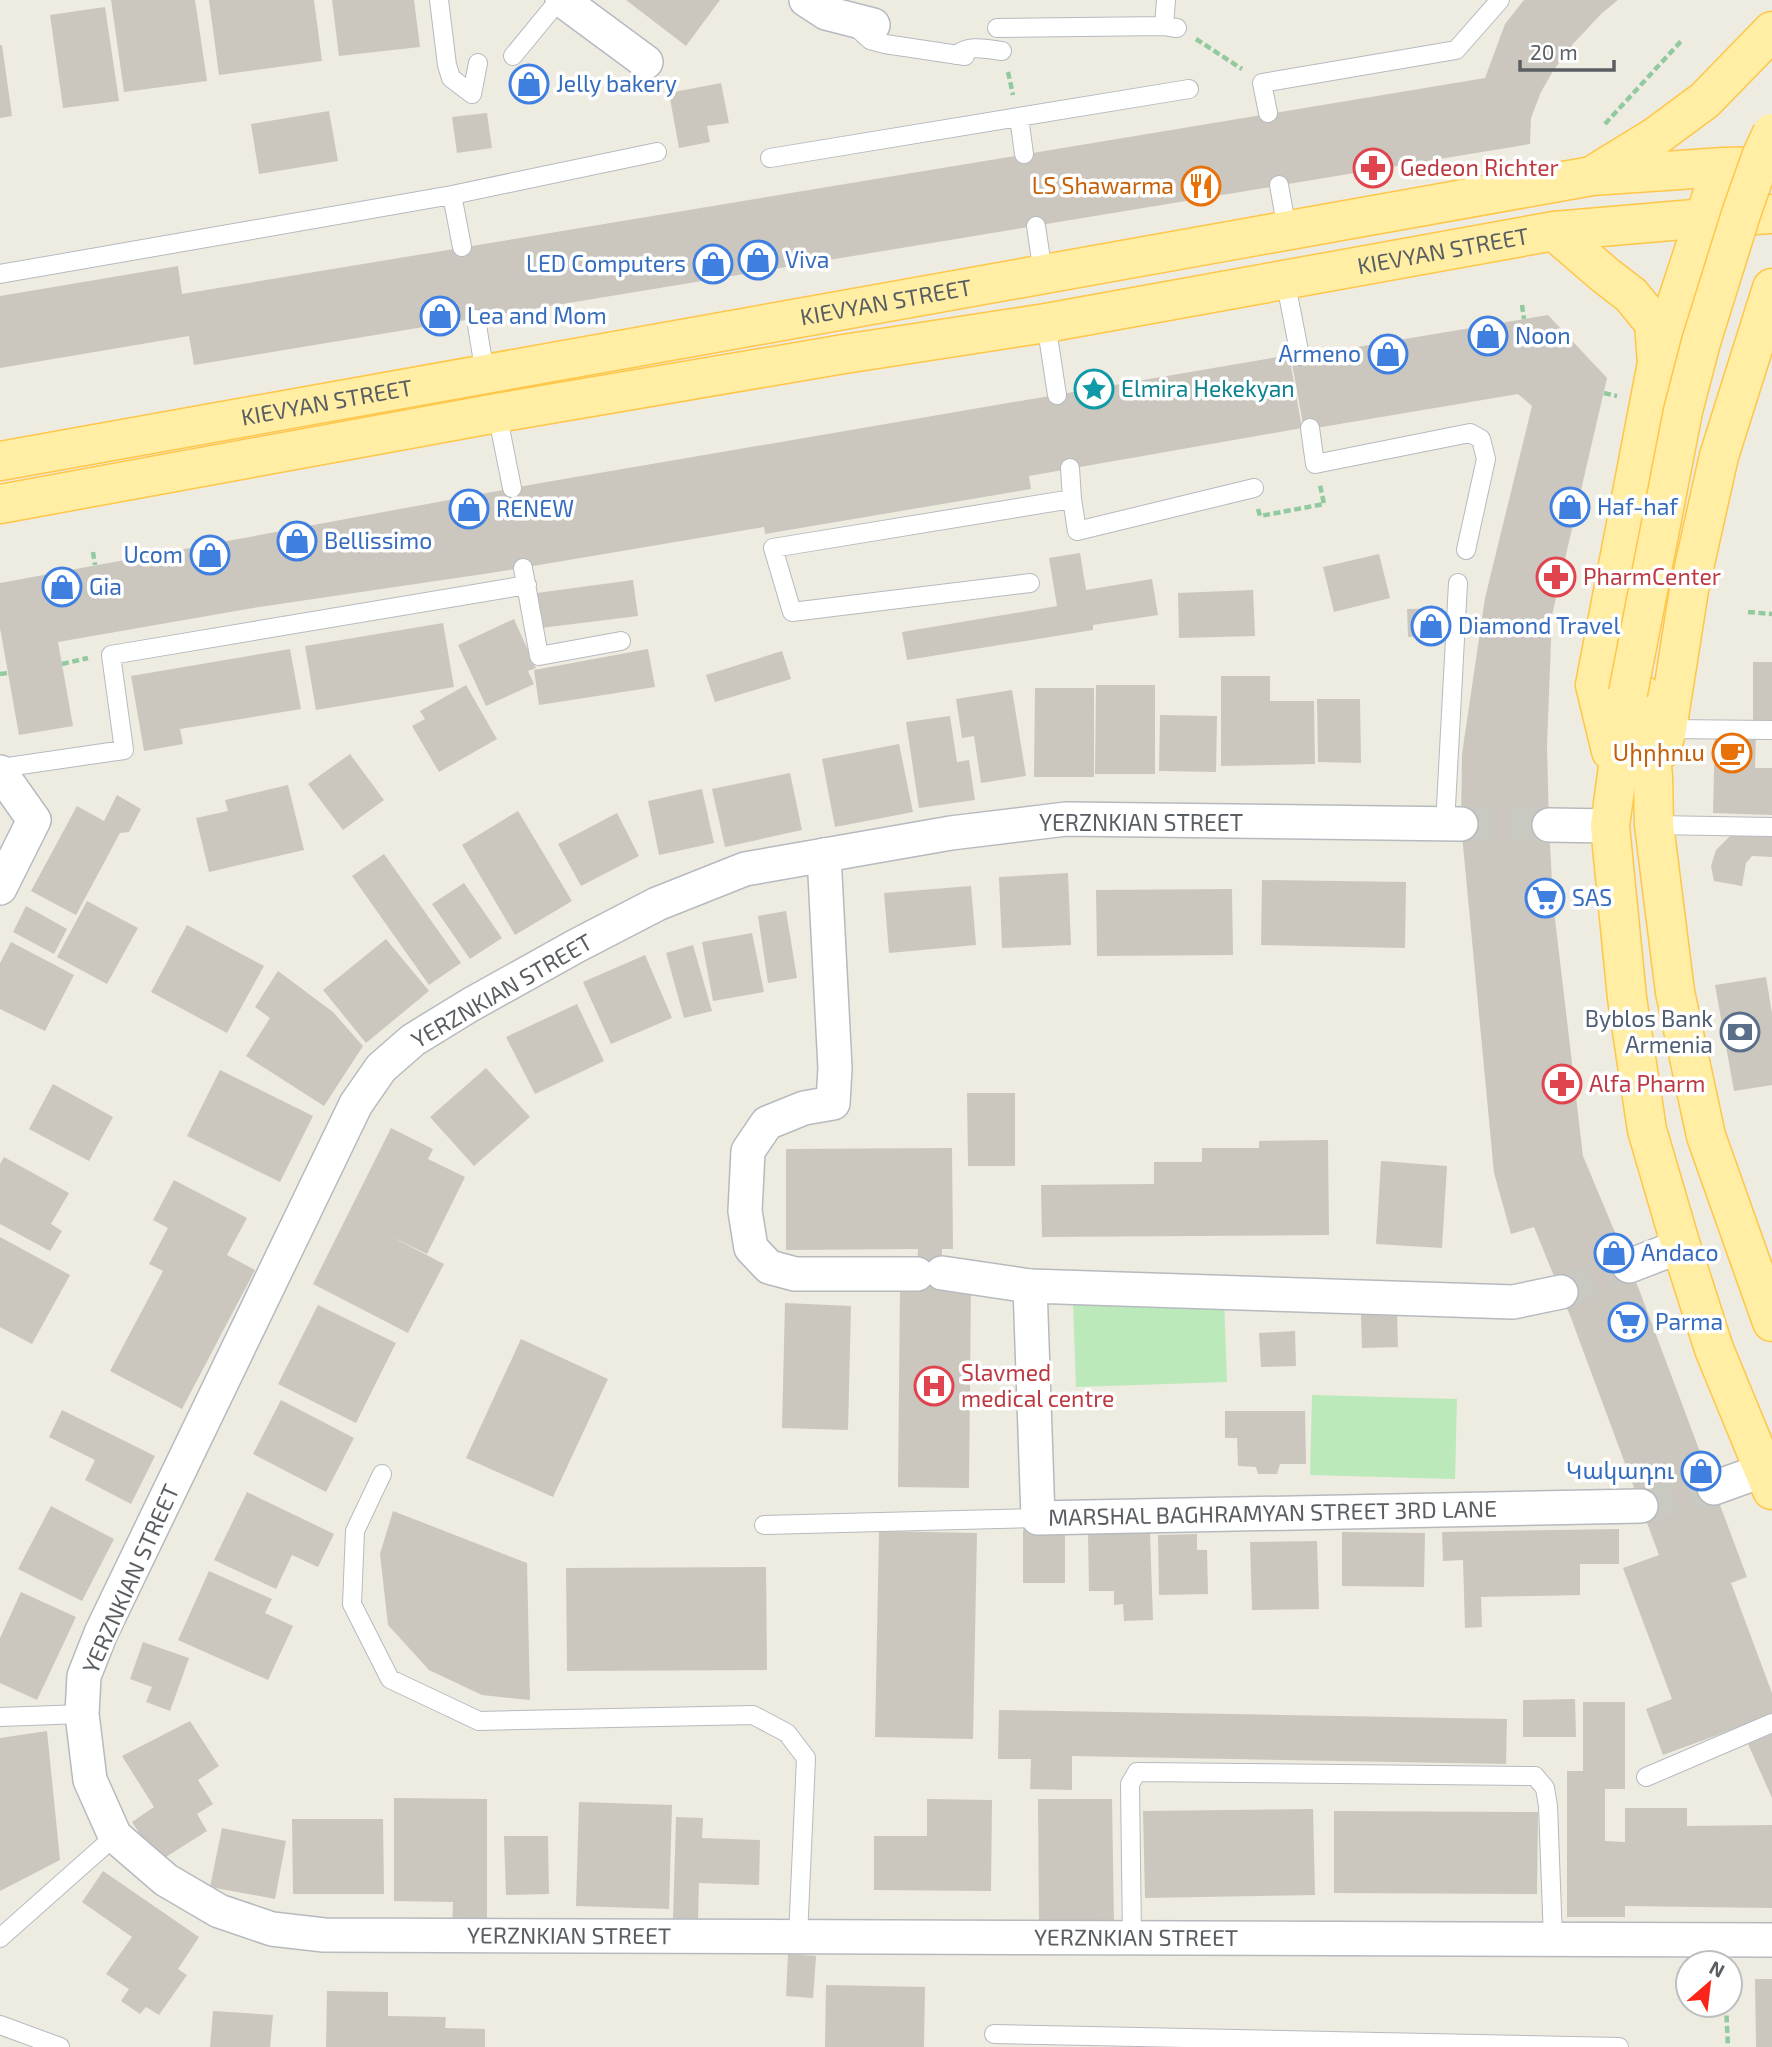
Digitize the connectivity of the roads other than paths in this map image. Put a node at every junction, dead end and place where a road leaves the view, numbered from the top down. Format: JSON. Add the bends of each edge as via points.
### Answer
{"nodes":[{"id":1,"x":439,"y":0,"type":"edge"},
{"id":2,"x":560,"y":0,"type":"edge"},
{"id":3,"x":806,"y":0,"type":"edge"},
{"id":4,"x":1166,"y":0,"type":"edge"},
{"id":5,"x":1500,"y":0,"type":"edge"},
{"id":6,"x":860,"y":22,"type":"joint"},
{"id":7,"x":997,"y":28,"type":"dead end"},
{"id":8,"x":1772,"y":31,"type":"edge"},
{"id":9,"x":1002,"y":51,"type":"road end"},
{"id":10,"x":513,"y":56,"type":"dead end"},
{"id":11,"x":478,"y":62,"type":"dead end"},
{"id":12,"x":646,"y":62,"type":"dead end"},
{"id":13,"x":1189,"y":89,"type":"dead end"},
{"id":14,"x":1268,"y":113,"type":"dead end"},
{"id":15,"x":1019,"y":117,"type":"junction"},
{"id":16,"x":1772,"y":133,"type":"edge"},
{"id":17,"x":657,"y":152,"type":"dead end"},
{"id":18,"x":1024,"y":154,"type":"dead end"},
{"id":19,"x":770,"y":158,"type":"dead end"},
{"id":20,"x":1772,"y":166,"type":"edge"},
{"id":21,"x":1723,"y":167,"type":"junction"},
{"id":22,"x":1592,"y":176,"type":"junction"},
{"id":23,"x":1279,"y":185,"type":"dead end"},
{"id":24,"x":452,"y":195,"type":"junction"},
{"id":25,"x":1751,"y":213,"type":"edge"},
{"id":26,"x":1035,"y":226,"type":"dead end"},
{"id":27,"x":1287,"y":230,"type":"junction"},
{"id":28,"x":1554,"y":231,"type":"junction"},
{"id":29,"x":462,"y":247,"type":"dead end"},
{"id":30,"x":1044,"y":273,"type":"junction"},
{"id":31,"x":0,"y":274,"type":"edge"},
{"id":32,"x":1285,"y":279,"type":"junction"},
{"id":33,"x":1772,"y":288,"type":"edge"},
{"id":34,"x":831,"y":311,"type":"junction"},
{"id":35,"x":475,"y":318,"type":"dead end"},
{"id":36,"x":1046,"y":323,"type":"junction"},
{"id":37,"x":1772,"y":346,"type":"edge"},
{"id":38,"x":844,"y":354,"type":"junction"},
{"id":39,"x":1300,"y":356,"type":"dead end"},
{"id":40,"x":1657,"y":363,"type":"junction"},
{"id":41,"x":485,"y":374,"type":"junction"},
{"id":42,"x":1744,"y":377,"type":"junction"},
{"id":43,"x":1057,"y":395,"type":"dead end"},
{"id":44,"x":496,"y":413,"type":"junction"},
{"id":45,"x":1310,"y":428,"type":"dead end"},
{"id":46,"x":0,"y":461,"type":"edge"},
{"id":47,"x":1070,"y":468,"type":"dead end"},
{"id":48,"x":512,"y":488,"type":"dead end"},
{"id":49,"x":1254,"y":488,"type":"dead end"},
{"id":50,"x":1072,"y":499,"type":"junction"},
{"id":51,"x":0,"y":504,"type":"edge"},
{"id":52,"x":1466,"y":550,"type":"dead end"},
{"id":53,"x":1030,"y":583,"type":"dead end"},
{"id":54,"x":1458,"y":583,"type":"dead end"},
{"id":55,"x":621,"y":640,"type":"dead end"},
{"id":56,"x":1667,"y":729,"type":"junction"},
{"id":57,"x":1772,"y":730,"type":"edge"},
{"id":58,"x":0,"y":770,"type":"edge"},
{"id":59,"x":1635,"y":774,"type":"junction"},
{"id":60,"x":1453,"y":825,"type":"joint"},
{"id":61,"x":1549,"y":825,"type":"tunnel mouth"},
{"id":62,"x":1654,"y":825,"type":"junction"},
{"id":63,"x":1610,"y":826,"type":"junction"},
{"id":64,"x":1772,"y":828,"type":"edge"},
{"id":65,"x":824,"y":855,"type":"junction"},
{"id":66,"x":0,"y":888,"type":"edge"},
{"id":67,"x":1681,"y":1246,"type":"junction"},
{"id":68,"x":1629,"y":1266,"type":"tunnel mouth"},
{"id":69,"x":1030,"y":1286,"type":"junction"},
{"id":70,"x":1561,"y":1292,"type":"tunnel mouth"},
{"id":71,"x":1772,"y":1322,"type":"edge"},
{"id":72,"x":382,"y":1474,"type":"dead end"},
{"id":73,"x":1768,"y":1480,"type":"edge"},
{"id":74,"x":1714,"y":1488,"type":"tunnel mouth"},
{"id":75,"x":1641,"y":1506,"type":"tunnel mouth"},
{"id":76,"x":1038,"y":1518,"type":"junction"},
{"id":77,"x":764,"y":1525,"type":"dead end"},
{"id":78,"x":82,"y":1714,"type":"junction"},
{"id":79,"x":0,"y":1717,"type":"edge"},
{"id":80,"x":1772,"y":1723,"type":"edge"},
{"id":81,"x":1646,"y":1777,"type":"dead end"},
{"id":82,"x":114,"y":1836,"type":"junction"},
{"id":83,"x":798,"y":1937,"type":"junction"},
{"id":84,"x":0,"y":1938,"type":"edge"},
{"id":85,"x":1132,"y":1938,"type":"junction"},
{"id":86,"x":1553,"y":1939,"type":"junction"},
{"id":87,"x":1772,"y":1940,"type":"edge"},
{"id":88,"x":0,"y":2025,"type":"edge"},
{"id":89,"x":994,"y":2034,"type":"dead end"},
{"id":90,"x":60,"y":2047,"type":"edge"},
{"id":91,"x":1619,"y":2047,"type":"edge"}],
"edges":[{"from":1,"to":11,"type":"lane","via":[[451,78],[472,94]]},
{"from":2,"to":10,"type":"lane"},
{"from":2,"to":12,"type":"street"},
{"from":3,"to":6,"type":"street","via":[[826,13]]},
{"from":4,"to":7,"type":"lane","via":[[1171,27]]},
{"from":5,"to":14,"type":"lane","via":[[1456,50],[1262,83]]},
{"from":6,"to":9,"type":"lane","via":[[870,40],[960,56],[964,49]]},
{"from":8,"to":22,"type":"main road","via":[[1705,100]]},
{"from":13,"to":15,"type":"lane"},
{"from":15,"to":18,"type":"lane"},
{"from":15,"to":19,"type":"lane"},
{"from":16,"to":25,"type":"main road","bridge":true,"via":[[1761,157]]},
{"from":17,"to":24,"type":"lane"},
{"from":20,"to":21,"type":"main road","name":"KIEVYAN STREET"},
{"from":21,"to":22,"type":"main road","name":"KIEVYAN STREET"},
{"from":21,"to":25,"type":"main road"},
{"from":22,"to":27,"type":"main road","name":"KIEVYAN STREET"},
{"from":23,"to":27,"type":"lane"},
{"from":24,"to":29,"type":"lane"},
{"from":24,"to":31,"type":"lane"},
{"from":25,"to":28,"type":"main road","name":"KIEVYAN STREET"},
{"from":25,"to":40,"type":"main road"},
{"from":25,"to":59,"type":"main road","bridge":true,"via":[[1700,342],[1683,411],[1636,694]]},
{"from":26,"to":30,"type":"lane"},
{"from":27,"to":30,"type":"main road","name":"KIEVYAN STREET"},
{"from":28,"to":32,"type":"main road","name":"KIEVYAN STREET"},
{"from":28,"to":40,"type":"main road","via":[[1631,295],[1654,323]]},
{"from":30,"to":34,"type":"main road","name":"KIEVYAN STREET"},
{"from":32,"to":36,"type":"main road","name":"KIEVYAN STREET"},
{"from":32,"to":39,"type":"lane"},
{"from":33,"to":42,"type":"main road"},
{"from":34,"to":38,"type":"main road","via":[[854,328],[856,342]]},
{"from":34,"to":41,"type":"main road","name":"KIEVYAN STREET"},
{"from":35,"to":41,"type":"lane"},
{"from":36,"to":38,"type":"main road","name":"KIEVYAN STREET"},
{"from":36,"to":43,"type":"lane"},
{"from":37,"to":42,"type":"main road"},
{"from":38,"to":44,"type":"main road","name":"KIEVYAN STREET"},
{"from":40,"to":42,"type":"main road","via":[[1693,343],[1712,346],[1735,361]]},
{"from":40,"to":59,"type":"main road","via":[[1595,685]]},
{"from":41,"to":46,"type":"main road","name":"KIEVYAN STREET"},
{"from":42,"to":56,"type":"main road","via":[[1719,456],[1689,590]]},
{"from":44,"to":48,"type":"lane"},
{"from":44,"to":51,"type":"main road","name":"KIEVYAN STREET"},
{"from":45,"to":52,"type":"lane","via":[[1315,464],[1470,433],[1481,439],[1486,459]]},
{"from":47,"to":50,"type":"lane"},
{"from":49,"to":50,"type":"lane","via":[[1077,531]]},
{"from":50,"to":53,"type":"lane","via":[[773,548],[792,612]]},
{"from":54,"to":60,"type":"lane"},
{"from":55,"to":58,"type":"lane","via":[[539,656],[525,576],[111,654],[124,750]]},
{"from":56,"to":57,"type":"lane"},
{"from":56,"to":59,"type":"main road"},
{"from":58,"to":66,"type":"street","via":[[34,820]]},
{"from":59,"to":62,"type":"main road"},
{"from":59,"to":63,"type":"main road"},
{"from":60,"to":65,"type":"street","name":"YERZNKIAN STREET","via":[[1066,819]]},
{"from":61,"to":63,"type":"street"},
{"from":62,"to":64,"type":"lane"},
{"from":62,"to":71,"type":"main road","via":[[1675,992],[1706,1136]]},
{"from":63,"to":67,"type":"main road","via":[[1627,998],[1647,1130]]},
{"from":65,"to":69,"type":"street","via":[[833,1103],[804,1108],[767,1123],[748,1151],[745,1211],[751,1248],[769,1267],[795,1274],[929,1274]]},
{"from":65,"to":78,"type":"street","name":"YERZNKIAN STREET","via":[[745,869],[657,904],[470,1005],[413,1040],[381,1068],[356,1104],[101,1633],[84,1676]]},
{"from":67,"to":68,"type":"street"},
{"from":67,"to":73,"type":"main road","via":[[1714,1349]]},
{"from":69,"to":70,"type":"street","via":[[1513,1303]]},
{"from":69,"to":76,"type":"street","name":"MARSHAL BAGHRAMYAN STREET 3RD LANE"},
{"from":72,"to":83,"type":"lane","via":[[355,1531],[352,1604],[390,1679],[479,1721],[752,1715],[787,1733],[806,1758]]},
{"from":73,"to":74,"type":"street"},
{"from":75,"to":76,"type":"street","name":"MARSHAL BAGHRAMYAN STREET 3RD LANE"},
{"from":76,"to":77,"type":"lane"},
{"from":78,"to":79,"type":"lane"},
{"from":78,"to":82,"type":"street","name":"YERZNKIAN STREET","via":[[90,1780]]},
{"from":80,"to":81,"type":"lane"},
{"from":82,"to":83,"type":"street","name":"YERZNKIAN STREET","via":[[166,1880],[219,1911],[272,1929],[324,1935]]},
{"from":82,"to":84,"type":"lane"},
{"from":83,"to":85,"type":"street","name":"YERZNKIAN STREET"},
{"from":85,"to":86,"type":"street","name":"YERZNKIAN STREET"},
{"from":85,"to":86,"type":"lane","via":[[1130,1784],[1137,1772],[1535,1776],[1545,1788],[1548,1806]]},
{"from":86,"to":87,"type":"street","name":"YERZNKIAN STREET"},
{"from":88,"to":90,"type":"lane"},
{"from":89,"to":91,"type":"lane"}]}
